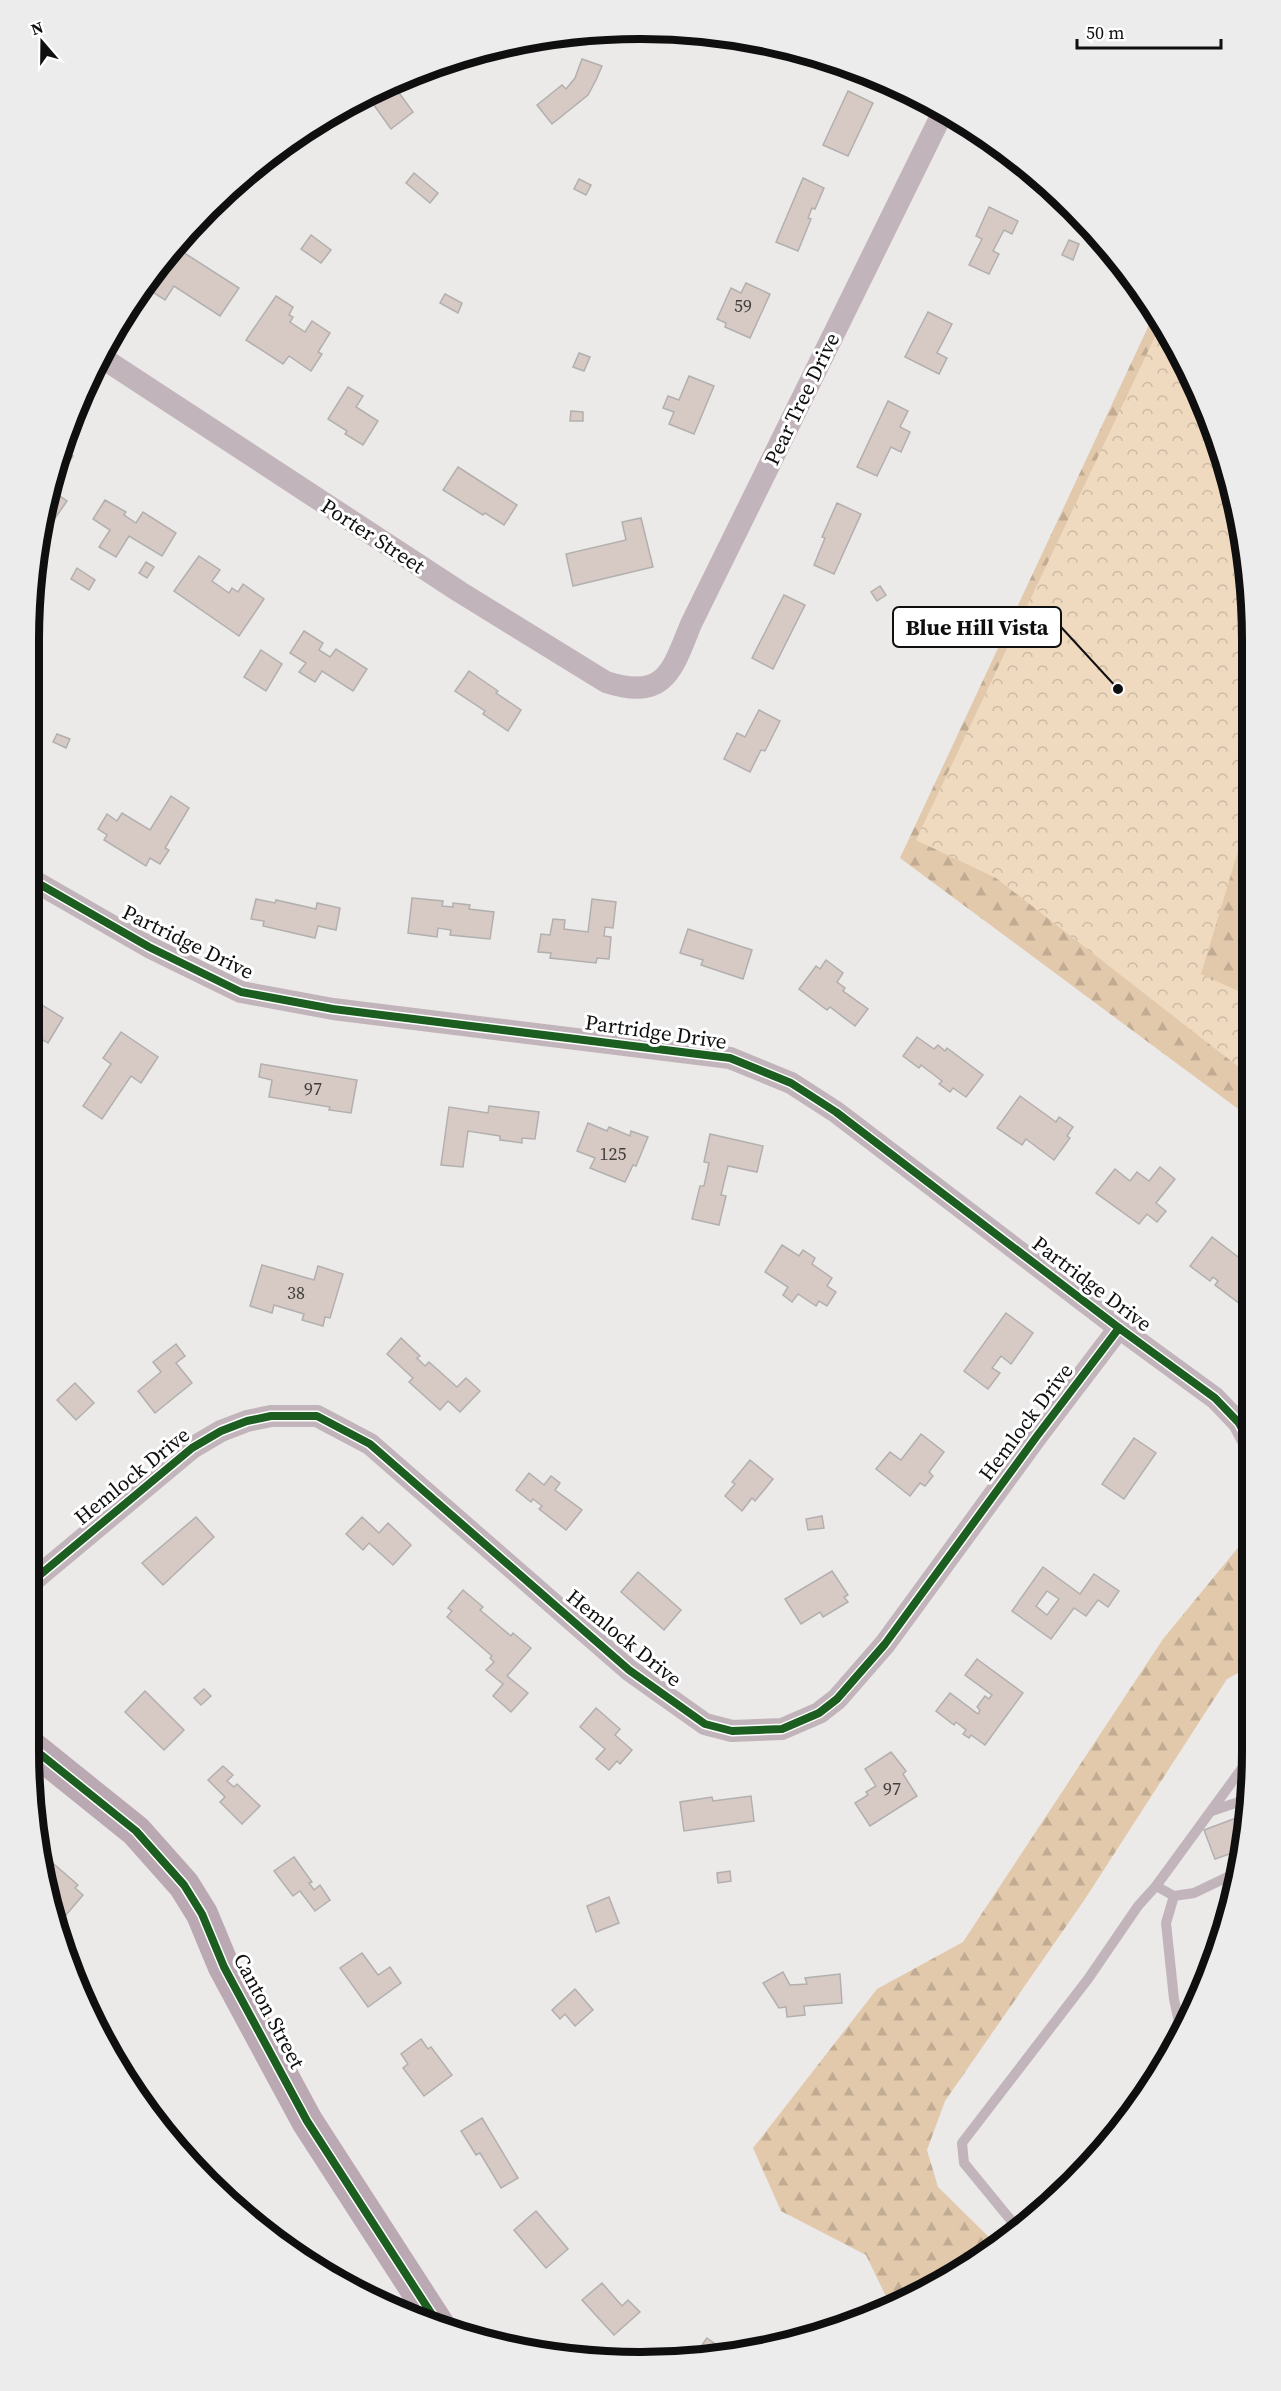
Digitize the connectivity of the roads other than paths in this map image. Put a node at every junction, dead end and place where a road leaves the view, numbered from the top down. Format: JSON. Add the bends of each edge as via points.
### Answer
{"nodes":[{"id":1,"x":939,"y":119,"type":"edge"},
{"id":2,"x":108,"y":362,"type":"edge"},
{"id":3,"x":655,"y":685,"type":"joint"},
{"id":4,"x":39,"y":883,"type":"edge"},
{"id":5,"x":1119,"y":1328,"type":"junction"},
{"id":6,"x":1242,"y":1429,"type":"edge"},
{"id":7,"x":39,"y":1576,"type":"edge"},
{"id":8,"x":39,"y":1754,"type":"edge"},
{"id":9,"x":1242,"y":1769,"type":"edge"},
{"id":10,"x":1240,"y":1801,"type":"edge"},
{"id":11,"x":1212,"y":1811,"type":"junction"},
{"id":12,"x":1228,"y":1877,"type":"edge"},
{"id":13,"x":1156,"y":1886,"type":"junction"},
{"id":14,"x":1174,"y":1896,"type":"junction"},
{"id":15,"x":1178,"y":2021,"type":"edge"},
{"id":16,"x":1013,"y":2223,"type":"edge"},
{"id":17,"x":432,"y":2314,"type":"edge"}],
"edges":[{"from":1,"to":3,"type":"street","name":"Pear Tree Drive","via":[[676,660]]},
{"from":2,"to":3,"type":"street","name":"Porter Street","via":[[459,592],[606,682],[626,688]]},
{"from":4,"to":5,"type":"street","name":"Partridge Drive","via":[[149,947],[241,992],[333,1009],[730,1058],[791,1083],[921,1175]]},
{"from":5,"to":6,"type":"street","name":"Partridge Drive","via":[[1215,1398]]},
{"from":5,"to":7,"type":"street","name":"Hemlock Drive","via":[[885,1644],[837,1699],[819,1713],[782,1729],[732,1731],[705,1724],[629,1670],[370,1444],[317,1416],[272,1416],[221,1431],[192,1448]]},
{"from":8,"to":17,"type":"main road","name":"Canton Street","via":[[135,1831],[184,1884],[307,2121]]},
{"from":9,"to":11,"type":"lane"},
{"from":10,"to":11,"type":"lane"},
{"from":11,"to":13,"type":"lane"},
{"from":12,"to":14,"type":"lane","via":[[1194,1893]]},
{"from":13,"to":14,"type":"lane"},
{"from":13,"to":16,"type":"lane","via":[[962,2144],[964,2163]]},
{"from":14,"to":15,"type":"lane","via":[[1166,1923]]}]}
